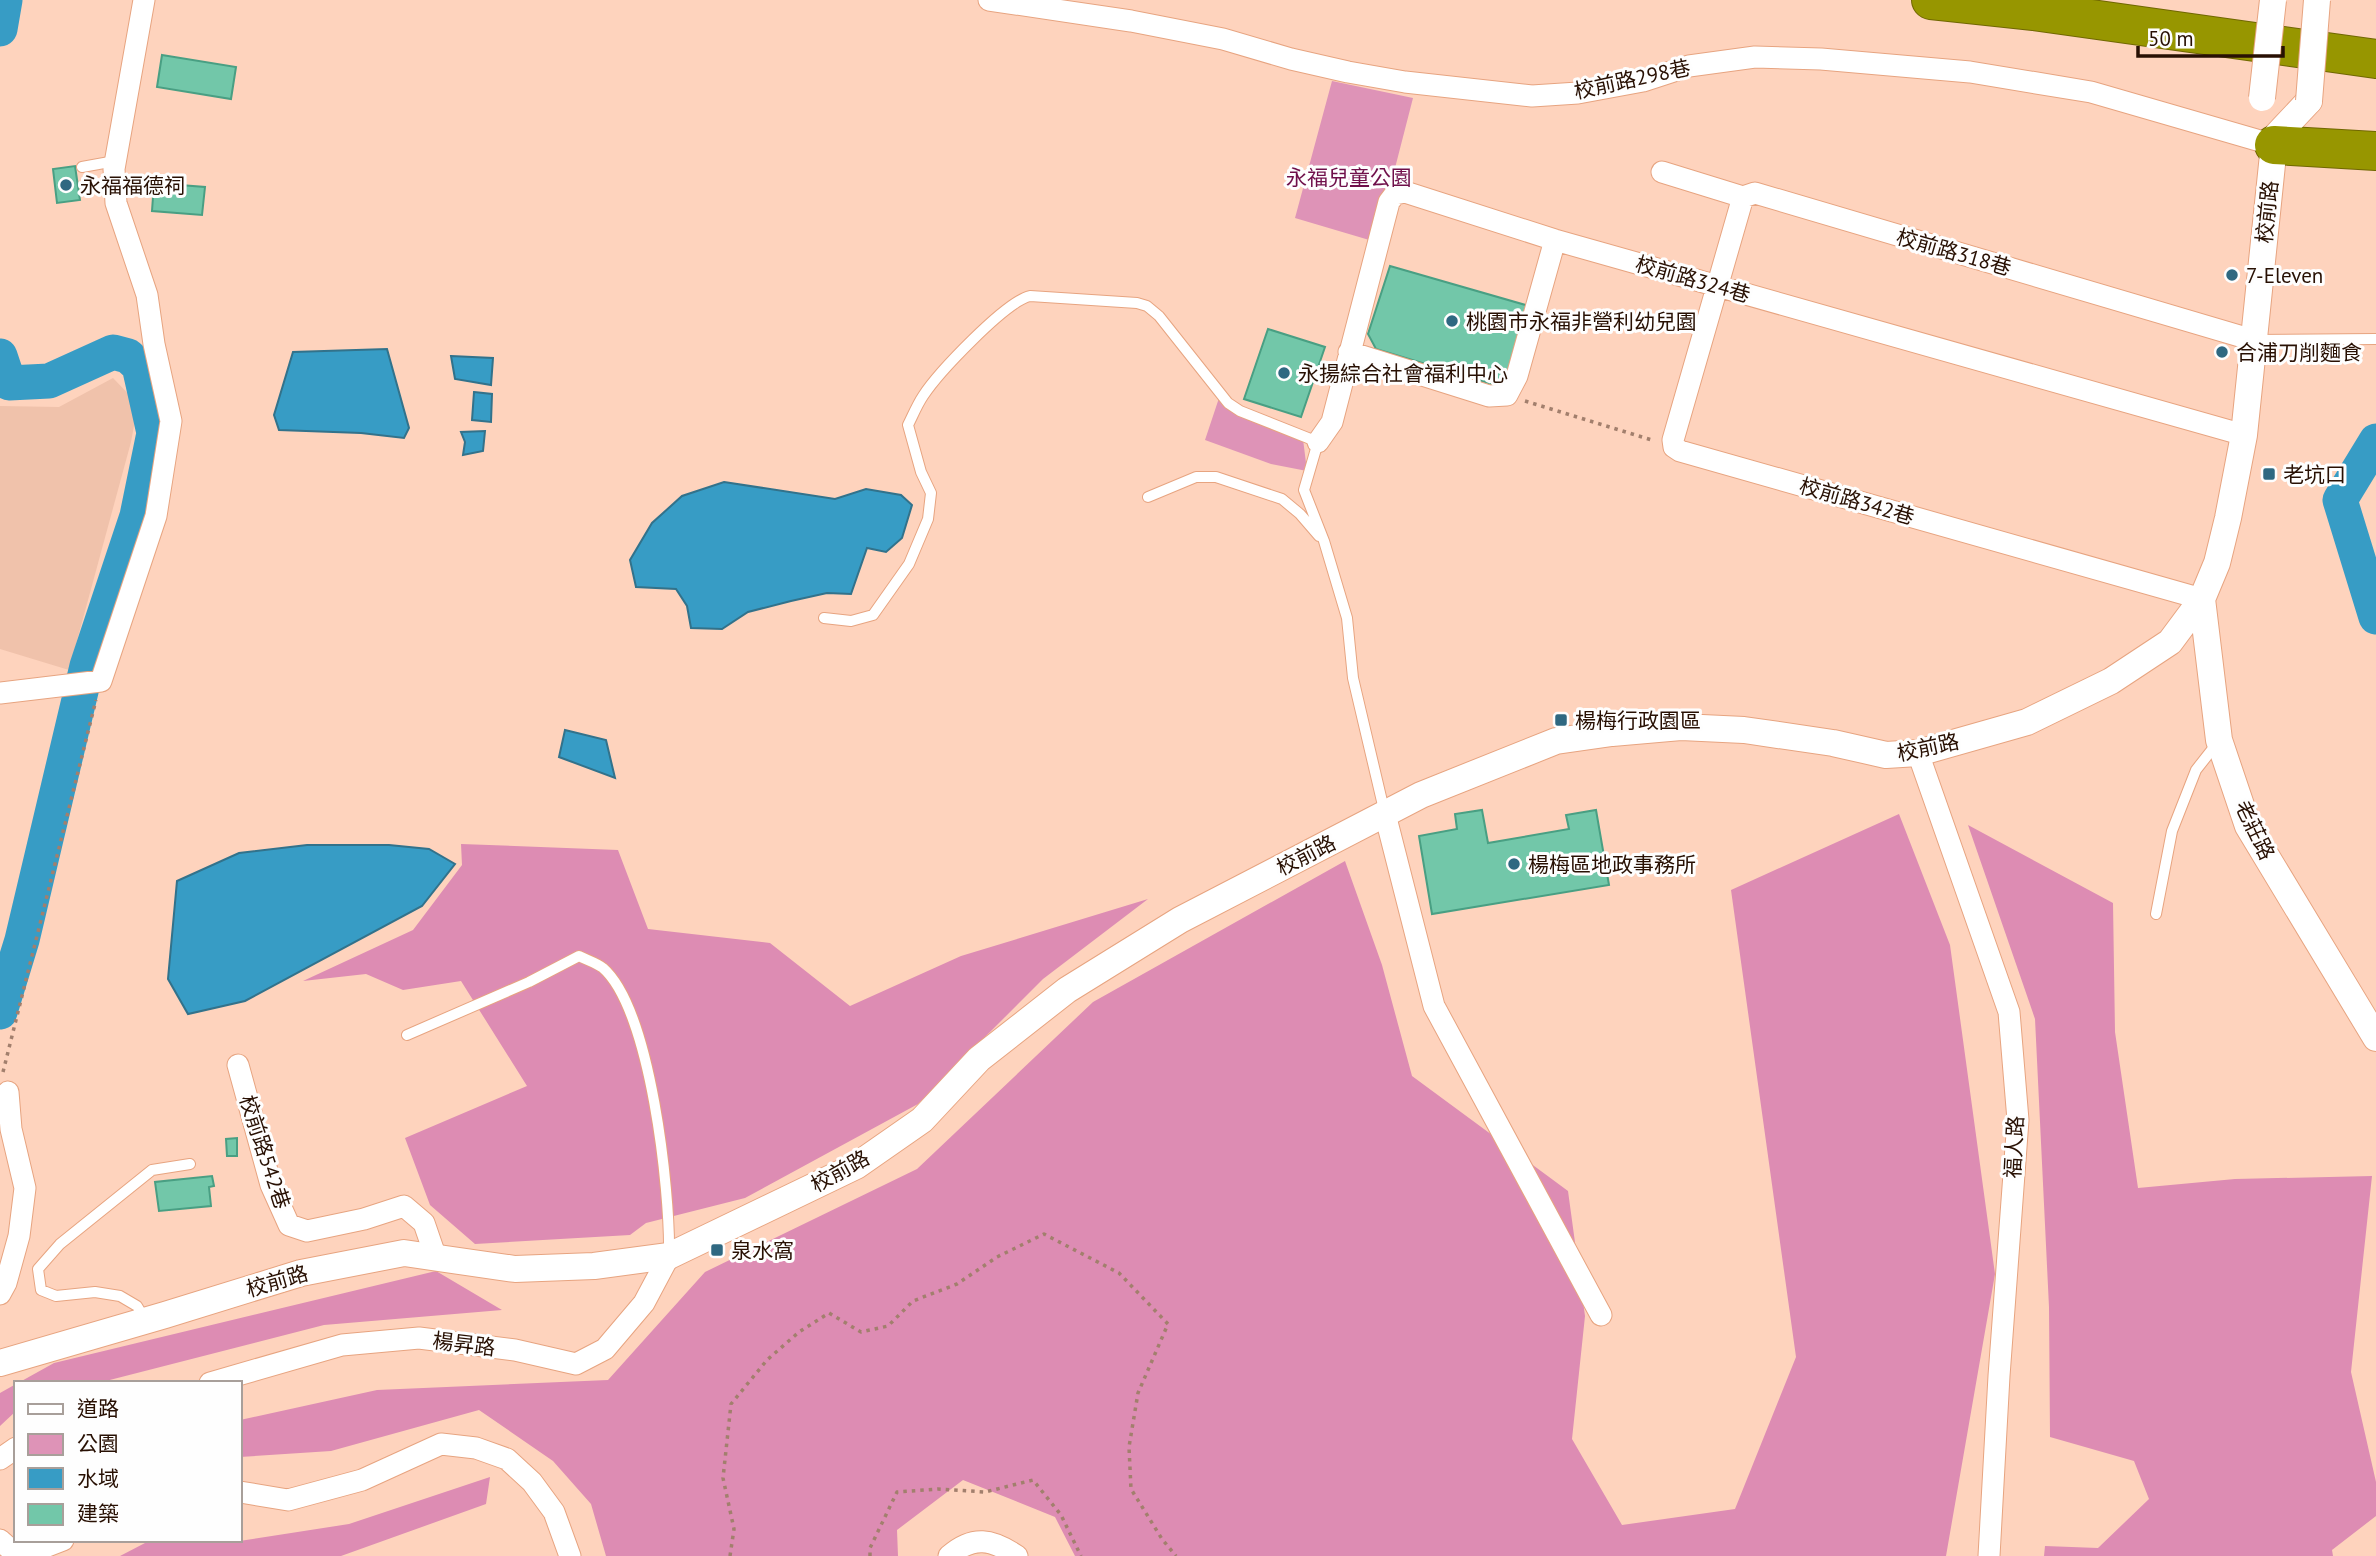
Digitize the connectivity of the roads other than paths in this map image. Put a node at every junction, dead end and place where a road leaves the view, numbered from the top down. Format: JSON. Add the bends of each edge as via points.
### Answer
{"nodes":[{"id":1,"x":144,"y":0,"type":"edge"},
{"id":2,"x":989,"y":0,"type":"edge"},
{"id":3,"x":1931,"y":0,"type":"edge"},
{"id":4,"x":2273,"y":0,"type":"edge"},
{"id":5,"x":2317,"y":0,"type":"edge"},
{"id":6,"x":2376,"y":59,"type":"edge"},
{"id":7,"x":2276,"y":140,"type":"junction"},
{"id":8,"x":2376,"y":151,"type":"edge"},
{"id":9,"x":115,"y":161,"type":"junction"},
{"id":10,"x":82,"y":167,"type":"dead end"},
{"id":11,"x":1662,"y":172,"type":"dead end"},
{"id":12,"x":1743,"y":197,"type":"junction"},
{"id":13,"x":1555,"y":240,"type":"junction"},
{"id":14,"x":1719,"y":286,"type":"junction"},
{"id":15,"x":2376,"y":339,"type":"edge"},
{"id":16,"x":2253,"y":340,"type":"junction"},
{"id":17,"x":1349,"y":352,"type":"junction"},
{"id":18,"x":2244,"y":435,"type":"junction"},
{"id":19,"x":1318,"y":442,"type":"junction"},
{"id":20,"x":1148,"y":497,"type":"dead end"},
{"id":21,"x":1324,"y":541,"type":"junction"},
{"id":22,"x":2202,"y":599,"type":"junction"},
{"id":23,"x":824,"y":618,"type":"dead end"},
{"id":24,"x":0,"y":693,"type":"edge"},
{"id":25,"x":2219,"y":740,"type":"junction"},
{"id":26,"x":1918,"y":753,"type":"junction"},
{"id":27,"x":1385,"y":814,"type":"junction"},
{"id":28,"x":2156,"y":914,"type":"dead end"},
{"id":29,"x":407,"y":1035,"type":"dead end"},
{"id":30,"x":2376,"y":1038,"type":"edge"},
{"id":31,"x":238,"y":1065,"type":"dead end"},
{"id":32,"x":8,"y":1092,"type":"road end"},
{"id":33,"x":190,"y":1164,"type":"dead end"},
{"id":34,"x":668,"y":1256,"type":"junction"},
{"id":35,"x":436,"y":1258,"type":"junction"},
{"id":36,"x":0,"y":1294,"type":"edge"},
{"id":37,"x":1601,"y":1315,"type":"dead end"},
{"id":38,"x":146,"y":1321,"type":"junction"},
{"id":39,"x":0,"y":1363,"type":"edge"},
{"id":40,"x":217,"y":1381,"type":"edge"},
{"id":41,"x":242,"y":1492,"type":"edge"},
{"id":42,"x":0,"y":1540,"type":"edge"},
{"id":43,"x":58,"y":1542,"type":"edge"},
{"id":44,"x":570,"y":1556,"type":"edge"},
{"id":45,"x":949,"y":1556,"type":"edge"},
{"id":46,"x":1017,"y":1556,"type":"edge"},
{"id":47,"x":1989,"y":1556,"type":"edge"}],
"edges":[{"from":1,"to":9,"type":"street"},
{"from":2,"to":7,"type":"street","name":"校前路298巷","via":[[1144,23],[1394,80],[1532,96],[1578,93],[1643,81],[1689,66],[1755,57],[1821,59],[1970,72],[2091,92]]},
{"from":3,"to":6,"type":"highway"},
{"from":4,"to":7,"type":"street","name":"校前路","bridge":true,"via":[[2262,98]]},
{"from":5,"to":7,"type":"street","bridge":true,"via":[[2309,102]]},
{"from":7,"to":8,"type":"highway"},
{"from":7,"to":16,"type":"street","name":"校前路"},
{"from":9,"to":10,"type":"lane"},
{"from":9,"to":24,"type":"street","via":[[116,203],[147,295],[170,421],[156,516],[101,681]]},
{"from":11,"to":12,"type":"street","name":"校前路318巷"},
{"from":12,"to":14,"type":"street"},
{"from":12,"to":16,"type":"street","name":"校前路318巷","via":[[1755,193]]},
{"from":13,"to":14,"type":"street","name":"校前路324巷"},
{"from":13,"to":17,"type":"street","via":[[1517,376],[1507,395],[1489,396]]},
{"from":13,"to":17,"type":"street","name":"校前路324巷","via":[[1405,192],[1395,194],[1389,202]]},
{"from":14,"to":18,"type":"street","name":"校前路324巷"},
{"from":14,"to":22,"type":"street","name":"校前路342巷","via":[[1673,440],[1680,452]]},
{"from":15,"to":16,"type":"lane"},
{"from":16,"to":18,"type":"street","name":"校前路"},
{"from":17,"to":19,"type":"street","name":"校前路324巷","via":[[1332,422]]},
{"from":18,"to":22,"type":"street","name":"校前路","via":[[2217,563]]},
{"from":19,"to":21,"type":"lane","via":[[1304,490]]},
{"from":19,"to":23,"type":"lane","via":[[1228,403],[1147,306],[1021,298],[924,394],[908,425],[920,472],[931,493],[928,519],[909,564],[873,615],[851,621]]},
{"from":20,"to":21,"type":"lane","via":[[1196,477],[1216,477],[1282,499]]},
{"from":21,"to":27,"type":"lane","via":[[1347,618],[1353,678]]},
{"from":22,"to":25,"type":"street","name":"老莊路"},
{"from":22,"to":26,"type":"street","name":"校前路","via":[[2170,642],[2111,681],[2027,722]]},
{"from":25,"to":28,"type":"lane","via":[[2196,770],[2172,831]]},
{"from":25,"to":30,"type":"street","name":"老莊路","via":[[2248,826]]},
{"from":26,"to":27,"type":"street","name":"校前路","via":[[1886,755],[1744,730],[1681,727],[1612,733],[1556,741]]},
{"from":26,"to":47,"type":"street","name":"福人路","via":[[2009,1012],[2018,1120]]},
{"from":27,"to":34,"type":"street","name":"校前路","via":[[1180,920],[1068,990],[979,1059],[922,1120],[856,1166]]},
{"from":27,"to":37,"type":"street","via":[[1434,1006]]},
{"from":29,"to":34,"type":"lane","via":[[579,956],[603,968],[628,1008],[650,1075],[669,1219]]},
{"from":31,"to":35,"type":"street","name":"校前路542巷","via":[[271,1185],[289,1226],[307,1231],[404,1206],[424,1223]]},
{"from":32,"to":36,"type":"street","via":[[25,1188],[19,1236]]},
{"from":33,"to":38,"type":"lane","via":[[152,1170],[60,1244],[38,1269],[41,1290],[56,1296],[95,1292],[120,1296],[137,1306]]},
{"from":34,"to":35,"type":"street","name":"校前路","via":[[594,1266],[514,1269]]},
{"from":34,"to":40,"type":"street","name":"楊昇路","via":[[643,1303],[605,1349],[576,1364],[515,1350],[419,1338],[342,1345]]},
{"from":35,"to":38,"type":"street","name":"校前路","via":[[404,1253],[302,1273]]},
{"from":38,"to":39,"type":"street","name":"校前路"},
{"from":41,"to":44,"type":"street","via":[[288,1500],[362,1480],[441,1444],[476,1448],[507,1459],[532,1482],[554,1512]]},
{"from":42,"to":43,"type":"street","via":[[10,1549],[37,1550]]},
{"from":45,"to":46,"type":"street","via":[[979,1541],[1001,1545]]}]}
